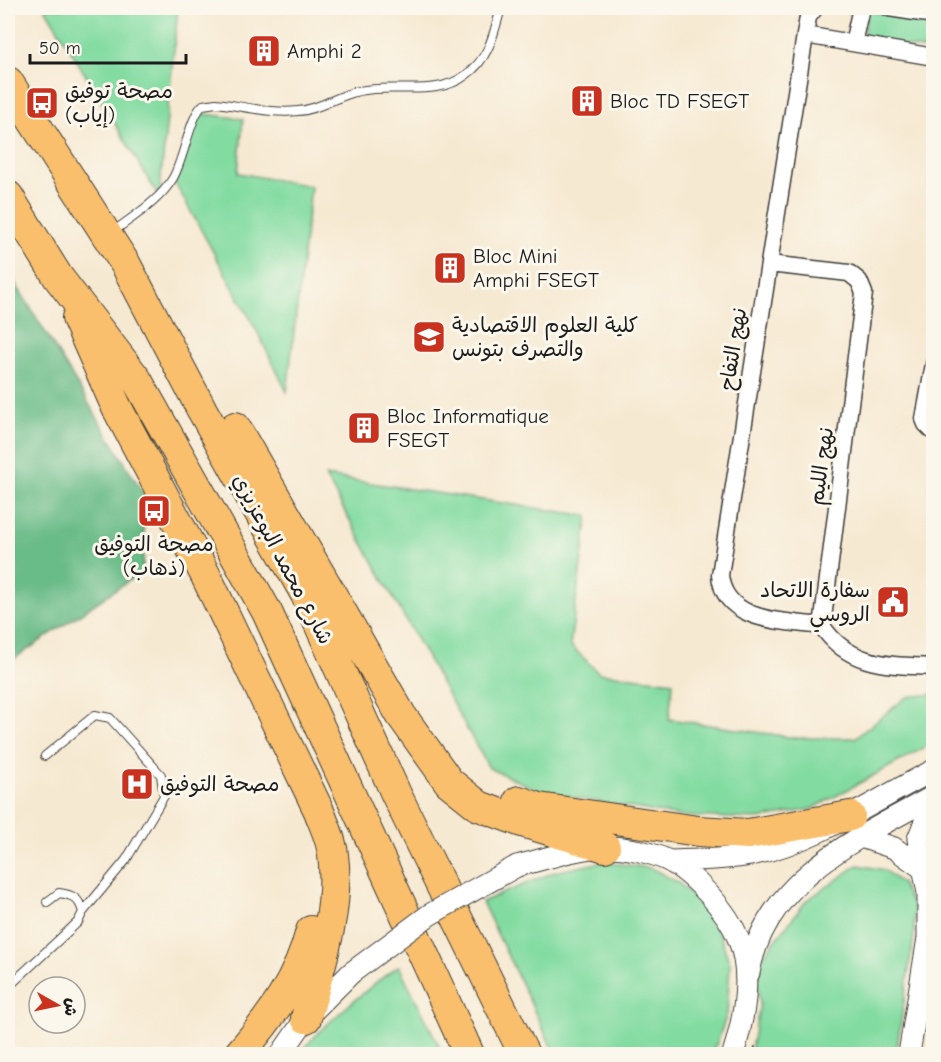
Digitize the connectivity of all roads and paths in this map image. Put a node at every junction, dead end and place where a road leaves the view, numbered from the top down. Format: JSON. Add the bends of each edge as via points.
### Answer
{"nodes":[{"id":1,"x":501,"y":8,"type":"edge"},
{"id":2,"x":815,"y":8,"type":"edge"},
{"id":3,"x":861,"y":8,"type":"edge"},
{"id":4,"x":889,"y":8,"type":"edge"},
{"id":5,"x":933,"y":15,"type":"edge"},
{"id":6,"x":805,"y":35,"type":"junction"},
{"id":7,"x":853,"y":43,"type":"junction"},
{"id":8,"x":933,"y":57,"type":"edge"},
{"id":9,"x":8,"y":82,"type":"edge"},
{"id":10,"x":8,"y":196,"type":"edge"},
{"id":11,"x":107,"y":236,"type":"junction"},
{"id":12,"x":769,"y":264,"type":"junction"},
{"id":13,"x":126,"y":265,"type":"junction"},
{"id":14,"x":58,"y":277,"type":"junction"},
{"id":15,"x":933,"y":364,"type":"edge"},
{"id":16,"x":933,"y":432,"type":"edge"},
{"id":17,"x":822,"y":626,"type":"junction"},
{"id":18,"x":933,"y":667,"type":"edge"},
{"id":19,"x":415,"y":737,"type":"junction"},
{"id":20,"x":45,"y":756,"type":"dead end"},
{"id":21,"x":933,"y":770,"type":"edge"},
{"id":22,"x":933,"y":798,"type":"edge"},
{"id":23,"x":312,"y":800,"type":"junction"},
{"id":24,"x":856,"y":826,"type":"junction"},
{"id":25,"x":604,"y":847,"type":"junction"},
{"id":26,"x":669,"y":861,"type":"junction"},
{"id":27,"x":922,"y":868,"type":"junction"},
{"id":28,"x":47,"y":902,"type":"dead end"},
{"id":29,"x":83,"y":912,"type":"junction"},
{"id":30,"x":747,"y":985,"type":"junction"},
{"id":31,"x":8,"y":987,"type":"edge"},
{"id":32,"x":306,"y":1018,"type":"junction"},
{"id":33,"x":734,"y":1050,"type":"edge"},
{"id":34,"x":280,"y":1053,"type":"edge"},
{"id":35,"x":239,"y":1054,"type":"edge"},
{"id":36,"x":469,"y":1054,"type":"edge"},
{"id":37,"x":524,"y":1054,"type":"edge"},
{"id":38,"x":789,"y":1054,"type":"edge"},
{"id":39,"x":909,"y":1054,"type":"edge"}],
"edges":[{"from":1,"to":11,"type":"lane","via":[[485,56],[465,77],[446,86],[365,90],[296,112],[203,105],[195,115],[181,163],[166,188]]},
{"from":2,"to":6,"type":"street","name":"نهج التفاح","via":[[808,17]]},
{"from":3,"to":7,"type":"street"},
{"from":4,"to":5,"type":"street"},
{"from":6,"to":7,"type":"street"},
{"from":6,"to":12,"type":"street","name":"نهج التفاح"},
{"from":7,"to":8,"type":"street"},
{"from":9,"to":11,"type":"highway","name":"شارع محمد البوعزيزي"},
{"from":10,"to":14,"type":"highway","name":"شارع محمد البوعزيزي"},
{"from":11,"to":13,"type":"highway","name":"شارع محمد البوعزيزي"},
{"from":12,"to":17,"type":"street","name":"نهج التفاح","via":[[721,585],[736,608],[759,616]]},
{"from":12,"to":17,"type":"street","name":"نهج الليم","via":[[849,273],[859,281],[864,293]]},
{"from":13,"to":19,"type":"highway","via":[[222,407]]},
{"from":13,"to":37,"type":"highway","name":"شارع محمد البوعزيزي","via":[[306,595],[396,794]]},
{"from":14,"to":23,"type":"highway","via":[[116,406],[205,574]]},
{"from":14,"to":36,"type":"highway","name":"شارع محمد البوعزيزي","via":[[137,380],[267,612]]},
{"from":15,"to":16,"type":"street","via":[[924,419]]},
{"from":17,"to":18,"type":"street","via":[[846,653],[877,662]]},
{"from":19,"to":24,"type":"highway","via":[[469,778],[539,808],[698,831],[748,834]]},
{"from":19,"to":25,"type":"highway","via":[[449,782],[479,806]]},
{"from":20,"to":29,"type":"lane","via":[[94,715],[110,718],[161,775],[164,796],[126,860]]},
{"from":21,"to":24,"type":"street"},
{"from":22,"to":24,"type":"street"},
{"from":22,"to":27,"type":"street","via":[[918,839]]},
{"from":23,"to":32,"type":"highway","via":[[330,841],[334,878],[328,932]]},
{"from":23,"to":35,"type":"highway","via":[[318,850],[311,933],[297,971],[273,1015]]},
{"from":24,"to":26,"type":"street","via":[[752,855]]},
{"from":24,"to":27,"type":"street"},
{"from":24,"to":30,"type":"street","via":[[783,897],[753,949]]},
{"from":25,"to":26,"type":"street","via":[[633,850]]},
{"from":25,"to":32,"type":"street","bridge":true,"via":[[517,866],[429,915],[351,973]]},
{"from":26,"to":30,"type":"street","via":[[718,904],[739,939]]},
{"from":27,"to":39,"type":"street","via":[[928,893],[928,938]]},
{"from":28,"to":29,"type":"lane","via":[[58,893],[71,895],[80,902]]},
{"from":29,"to":31,"type":"lane","via":[[78,922]]},
{"from":30,"to":33,"type":"street","via":[[742,1027]]},
{"from":32,"to":34,"type":"street"},
{"from":33,"to":38,"type":"path"}]}
